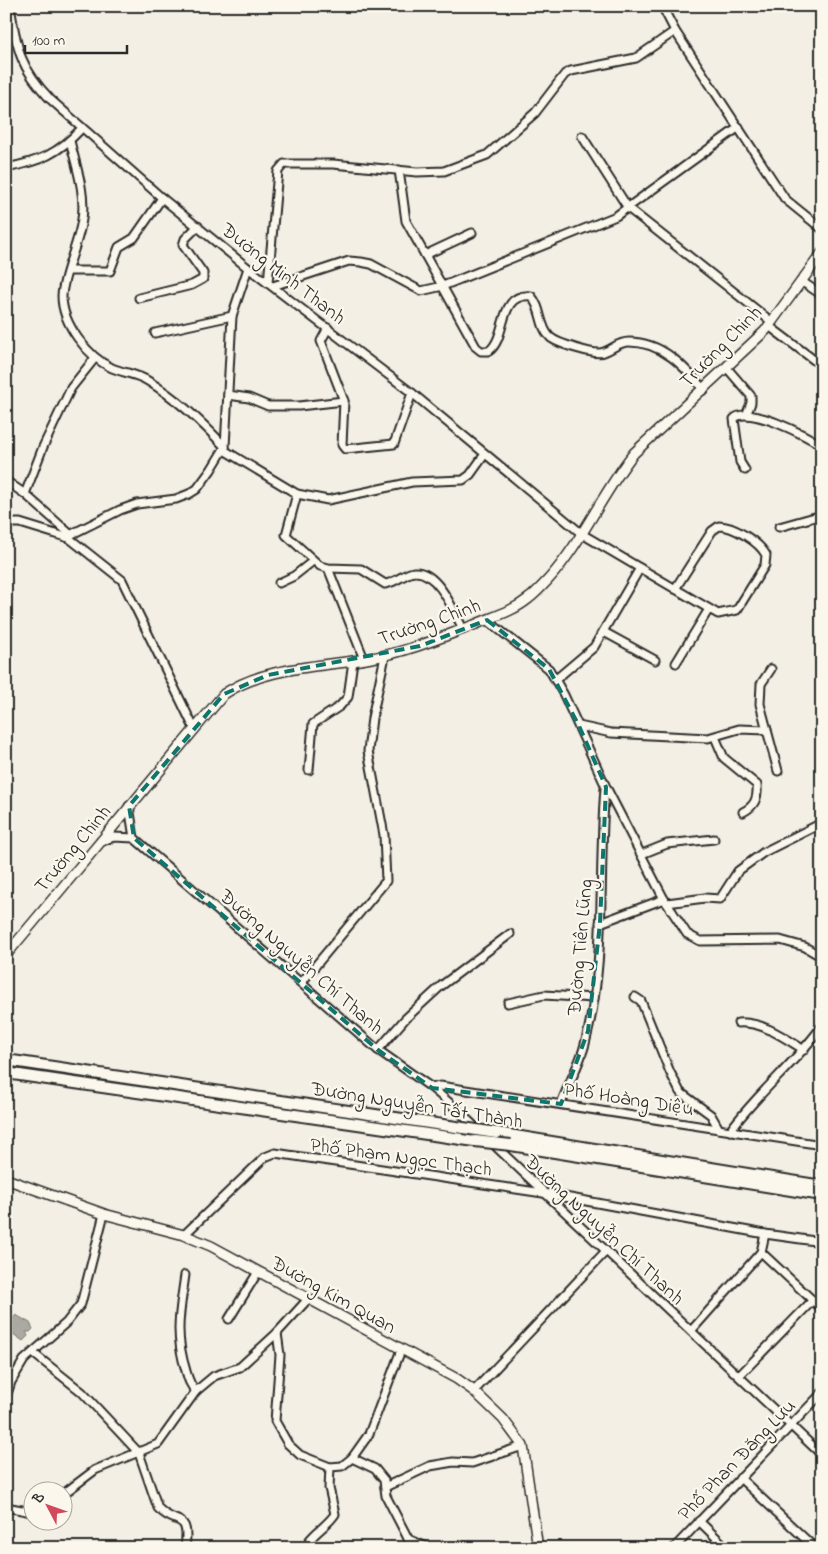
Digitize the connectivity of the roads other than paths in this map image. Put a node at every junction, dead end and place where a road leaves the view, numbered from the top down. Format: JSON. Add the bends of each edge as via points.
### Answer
{"nodes":[{"id":1,"x":10,"y":6,"type":"edge"},
{"id":2,"x":662,"y":6,"type":"edge"},
{"id":3,"x":675,"y":31,"type":"junction"},
{"id":4,"x":739,"y":127,"type":"junction"},
{"id":5,"x":82,"y":128,"type":"junction"},
{"id":6,"x":582,"y":136,"type":"dead end"},
{"id":7,"x":70,"y":141,"type":"junction"},
{"id":8,"x":6,"y":168,"type":"edge"},
{"id":9,"x":399,"y":170,"type":"junction"},
{"id":10,"x":162,"y":198,"type":"junction"},
{"id":11,"x":628,"y":208,"type":"junction"},
{"id":12,"x":198,"y":226,"type":"junction"},
{"id":13,"x":822,"y":229,"type":"edge"},
{"id":14,"x":472,"y":232,"type":"dead end"},
{"id":15,"x":822,"y":253,"type":"edge"},
{"id":16,"x":425,"y":255,"type":"junction"},
{"id":17,"x":248,"y":268,"type":"junction"},
{"id":18,"x":69,"y":271,"type":"junction"},
{"id":19,"x":801,"y":281,"type":"junction"},
{"id":20,"x":270,"y":284,"type":"junction"},
{"id":21,"x":443,"y":286,"type":"junction"},
{"id":22,"x":822,"y":295,"type":"edge"},
{"id":23,"x":140,"y":298,"type":"dead end"},
{"id":24,"x":232,"y":316,"type":"junction"},
{"id":25,"x":770,"y":324,"type":"junction"},
{"id":26,"x":328,"y":328,"type":"junction"},
{"id":27,"x":155,"y":333,"type":"dead end"},
{"id":28,"x":94,"y":358,"type":"junction"},
{"id":29,"x":822,"y":366,"type":"edge"},
{"id":30,"x":727,"y":368,"type":"junction"},
{"id":31,"x":704,"y":390,"type":"junction"},
{"id":32,"x":412,"y":393,"type":"junction"},
{"id":33,"x":228,"y":395,"type":"junction"},
{"id":34,"x":344,"y":401,"type":"junction"},
{"id":35,"x":747,"y":414,"type":"junction"},
{"id":36,"x":822,"y":446,"type":"edge"},
{"id":37,"x":225,"y":449,"type":"junction"},
{"id":38,"x":485,"y":454,"type":"junction"},
{"id":39,"x":745,"y":470,"type":"dead end"},
{"id":40,"x":6,"y":481,"type":"edge"},
{"id":41,"x":25,"y":494,"type":"junction"},
{"id":42,"x":297,"y":494,"type":"junction"},
{"id":43,"x":822,"y":515,"type":"edge"},
{"id":44,"x":6,"y":523,"type":"edge"},
{"id":45,"x":779,"y":527,"type":"dead end"},
{"id":46,"x":582,"y":534,"type":"junction"},
{"id":47,"x":68,"y":535,"type":"junction"},
{"id":48,"x":313,"y":561,"type":"junction"},
{"id":49,"x":328,"y":568,"type":"junction"},
{"id":50,"x":640,"y":568,"type":"junction"},
{"id":51,"x":279,"y":583,"type":"dead end"},
{"id":52,"x":675,"y":589,"type":"junction"},
{"id":53,"x":709,"y":609,"type":"junction"},
{"id":54,"x":487,"y":620,"type":"junction"},
{"id":55,"x":463,"y":629,"type":"junction"},
{"id":56,"x":604,"y":632,"type":"junction"},
{"id":57,"x":385,"y":656,"type":"junction"},
{"id":58,"x":364,"y":659,"type":"junction"},
{"id":59,"x":655,"y":660,"type":"dead end"},
{"id":60,"x":353,"y":661,"type":"junction"},
{"id":61,"x":676,"y":662,"type":"dead end"},
{"id":62,"x":771,"y":669,"type":"dead end"},
{"id":63,"x":555,"y":680,"type":"junction"},
{"id":64,"x":579,"y":726,"type":"junction"},
{"id":65,"x":194,"y":728,"type":"junction"},
{"id":66,"x":767,"y":730,"type":"junction"},
{"id":67,"x":715,"y":737,"type":"junction"},
{"id":68,"x":309,"y":770,"type":"dead end"},
{"id":69,"x":778,"y":771,"type":"dead end"},
{"id":70,"x":606,"y":787,"type":"junction"},
{"id":71,"x":129,"y":806,"type":"junction"},
{"id":72,"x":743,"y":812,"type":"dead end"},
{"id":73,"x":822,"y":823,"type":"edge"},
{"id":74,"x":134,"y":838,"type":"junction"},
{"id":75,"x":714,"y":838,"type":"dead end"},
{"id":76,"x":98,"y":843,"type":"junction"},
{"id":77,"x":642,"y":854,"type":"junction"},
{"id":78,"x":666,"y":901,"type":"junction"},
{"id":79,"x":600,"y":923,"type":"junction"},
{"id":80,"x":510,"y":934,"type":"dead end"},
{"id":81,"x":6,"y":955,"type":"edge"},
{"id":82,"x":822,"y":957,"type":"edge"},
{"id":83,"x":302,"y":982,"type":"junction"},
{"id":84,"x":635,"y":997,"type":"dead end"},
{"id":85,"x":594,"y":998,"type":"junction"},
{"id":86,"x":508,"y":1003,"type":"dead end"},
{"id":87,"x":738,"y":1023,"type":"dead end"},
{"id":88,"x":822,"y":1026,"type":"edge"},
{"id":89,"x":378,"y":1050,"type":"junction"},
{"id":90,"x":804,"y":1050,"type":"junction"},
{"id":91,"x":6,"y":1060,"type":"edge"},
{"id":92,"x":6,"y":1073,"type":"edge"},
{"id":93,"x":432,"y":1088,"type":"junction"},
{"id":94,"x":561,"y":1104,"type":"junction"},
{"id":95,"x":719,"y":1129,"type":"junction"},
{"id":96,"x":730,"y":1131,"type":"junction"},
{"id":97,"x":822,"y":1146,"type":"edge"},
{"id":98,"x":6,"y":1179,"type":"edge"},
{"id":99,"x":822,"y":1186,"type":"edge"},
{"id":100,"x":543,"y":1193,"type":"junction"},
{"id":101,"x":822,"y":1195,"type":"edge"},
{"id":102,"x":104,"y":1214,"type":"junction"},
{"id":103,"x":765,"y":1234,"type":"junction"},
{"id":104,"x":184,"y":1236,"type":"junction"},
{"id":105,"x":822,"y":1242,"type":"edge"},
{"id":106,"x":606,"y":1251,"type":"junction"},
{"id":107,"x":761,"y":1252,"type":"junction"},
{"id":108,"x":258,"y":1272,"type":"junction"},
{"id":109,"x":185,"y":1275,"type":"dead end"},
{"id":110,"x":308,"y":1299,"type":"junction"},
{"id":111,"x":813,"y":1300,"type":"junction"},
{"id":112,"x":822,"y":1309,"type":"edge"},
{"id":113,"x":229,"y":1319,"type":"dead end"},
{"id":114,"x":691,"y":1331,"type":"junction"},
{"id":115,"x":277,"y":1333,"type":"junction"},
{"id":116,"x":401,"y":1350,"type":"junction"},
{"id":117,"x":33,"y":1354,"type":"junction"},
{"id":118,"x":739,"y":1376,"type":"junction"},
{"id":119,"x":474,"y":1391,"type":"junction"},
{"id":120,"x":196,"y":1392,"type":"junction"},
{"id":121,"x":822,"y":1392,"type":"edge"},
{"id":122,"x":6,"y":1397,"type":"edge"},
{"id":123,"x":791,"y":1425,"type":"junction"},
{"id":124,"x":523,"y":1446,"type":"junction"},
{"id":125,"x":139,"y":1453,"type":"junction"},
{"id":126,"x":822,"y":1455,"type":"edge"},
{"id":127,"x":352,"y":1458,"type":"junction"},
{"id":128,"x":330,"y":1467,"type":"junction"},
{"id":129,"x":740,"y":1478,"type":"junction"},
{"id":130,"x":72,"y":1487,"type":"edge"},
{"id":131,"x":385,"y":1487,"type":"junction"},
{"id":132,"x":6,"y":1506,"type":"edge"},
{"id":133,"x":22,"y":1510,"type":"edge"},
{"id":134,"x":699,"y":1522,"type":"junction"},
{"id":135,"x":408,"y":1539,"type":"junction"},
{"id":136,"x":185,"y":1548,"type":"edge"},
{"id":137,"x":309,"y":1548,"type":"edge"},
{"id":138,"x":413,"y":1548,"type":"edge"},
{"id":139,"x":429,"y":1548,"type":"edge"},
{"id":140,"x":538,"y":1548,"type":"edge"},
{"id":141,"x":674,"y":1548,"type":"edge"},
{"id":142,"x":727,"y":1548,"type":"edge"},
{"id":143,"x":815,"y":1548,"type":"edge"}],
"edges":[{"from":1,"to":5,"type":"street","name":"Đường Minh Thanh","via":[[18,51],[26,68],[35,83]]},
{"from":2,"to":3,"type":"street"},
{"from":3,"to":4,"type":"street"},
{"from":3,"to":9,"type":"street","via":[[636,58],[570,71],[560,79],[535,113],[482,158],[444,171]]},
{"from":4,"to":11,"type":"street"},
{"from":4,"to":13,"type":"street","via":[[785,198]]},
{"from":5,"to":7,"type":"street"},
{"from":5,"to":10,"type":"street","name":"Đường Minh Thanh"},
{"from":6,"to":11,"type":"street"},
{"from":7,"to":8,"type":"street","via":[[46,158]]},
{"from":7,"to":18,"type":"street","via":[[83,201],[82,219]]},
{"from":9,"to":16,"type":"street","via":[[406,221]]},
{"from":9,"to":20,"type":"street","via":[[330,164],[288,163],[281,166],[278,171]]},
{"from":10,"to":12,"type":"street","name":"Đường Minh Thanh"},
{"from":10,"to":18,"type":"street","via":[[132,240],[119,247],[110,270]]},
{"from":11,"to":21,"type":"street","via":[[602,222]]},
{"from":11,"to":25,"type":"street"},
{"from":12,"to":17,"type":"street","name":"Đường Minh Thanh"},
{"from":12,"to":23,"type":"street","via":[[183,245],[203,273],[203,279],[192,285]]},
{"from":14,"to":16,"type":"street"},
{"from":15,"to":19,"type":"main road","name":"Trường Chinh"},
{"from":16,"to":21,"type":"street"},
{"from":17,"to":20,"type":"street","name":"Đường Minh Thanh"},
{"from":17,"to":24,"type":"street"},
{"from":18,"to":28,"type":"street","via":[[62,293],[67,320]]},
{"from":19,"to":22,"type":"street"},
{"from":19,"to":25,"type":"main road","name":"Trường Chinh"},
{"from":20,"to":21,"type":"street","via":[[350,261],[371,264],[421,291]]},
{"from":20,"to":26,"type":"street","name":"Đường Minh Thanh"},
{"from":21,"to":31,"type":"street","via":[[481,351],[489,351],[495,344],[508,307],[525,295],[531,296],[536,300],[551,339],[593,354],[605,352],[622,342],[655,348],[679,362]]},
{"from":24,"to":27,"type":"street"},
{"from":24,"to":33,"type":"street"},
{"from":25,"to":29,"type":"street"},
{"from":25,"to":30,"type":"main road","name":"Trường Chinh"},
{"from":26,"to":32,"type":"street","name":"Đường Minh Thanh"},
{"from":26,"to":34,"type":"street","via":[[321,342]]},
{"from":28,"to":37,"type":"street","via":[[150,382],[210,430]]},
{"from":28,"to":41,"type":"street","via":[[71,388]]},
{"from":30,"to":31,"type":"main road","name":"Trường Chinh"},
{"from":30,"to":35,"type":"street","via":[[750,396]]},
{"from":31,"to":46,"type":"main road","name":"Trường Chinh","via":[[634,452]]},
{"from":32,"to":34,"type":"street","via":[[396,441],[391,446],[346,450],[343,447]]},
{"from":32,"to":38,"type":"street","name":"Đường Minh Thanh"},
{"from":33,"to":34,"type":"street","via":[[249,398],[268,406]]},
{"from":33,"to":37,"type":"street"},
{"from":35,"to":36,"type":"street","via":[[791,429]]},
{"from":35,"to":39,"type":"street","via":[[734,419],[740,462]]},
{"from":37,"to":42,"type":"street"},
{"from":37,"to":47,"type":"street","via":[[189,494],[176,500],[128,507]]},
{"from":38,"to":42,"type":"street","via":[[463,480],[412,482],[334,500]]},
{"from":38,"to":46,"type":"street","name":"Đường Minh Thanh"},
{"from":40,"to":41,"type":"street"},
{"from":41,"to":47,"type":"street"},
{"from":42,"to":48,"type":"street","via":[[286,535]]},
{"from":43,"to":45,"type":"street"},
{"from":44,"to":47,"type":"street","via":[[20,523]]},
{"from":46,"to":50,"type":"street","name":"Đường Minh Thanh"},
{"from":46,"to":54,"type":"main road","name":"Trường Chinh","via":[[548,580],[528,599]]},
{"from":47,"to":65,"type":"street","via":[[125,584]]},
{"from":48,"to":49,"type":"street"},
{"from":48,"to":51,"type":"street"},
{"from":49,"to":55,"type":"street","via":[[361,569],[385,584],[411,573],[424,574],[441,588]]},
{"from":49,"to":58,"type":"street"},
{"from":50,"to":52,"type":"street","name":"Đường Minh Thanh"},
{"from":50,"to":56,"type":"street"},
{"from":52,"to":53,"type":"street","name":"Đường Minh Thanh"},
{"from":52,"to":53,"type":"street","via":[[712,531],[719,526],[732,529],[763,549],[766,562],[737,610],[718,614]]},
{"from":53,"to":61,"type":"street"},
{"from":54,"to":55,"type":"main road","name":"Trường Chinh"},
{"from":54,"to":63,"type":"street","via":[[549,669]]},
{"from":55,"to":57,"type":"main road","name":"Trường Chinh"},
{"from":56,"to":59,"type":"street"},
{"from":56,"to":63,"type":"street","via":[[585,656]]},
{"from":57,"to":58,"type":"main road","name":"Trường Chinh"},
{"from":57,"to":83,"type":"street","via":[[368,751],[384,835],[386,881]]},
{"from":58,"to":60,"type":"main road","name":"Trường Chinh"},
{"from":60,"to":65,"type":"main road","name":"Trường Chinh","via":[[268,675],[235,686]]},
{"from":60,"to":68,"type":"street","via":[[348,697],[313,724]]},
{"from":62,"to":66,"type":"street","via":[[761,684],[759,694]]},
{"from":63,"to":64,"type":"street"},
{"from":64,"to":67,"type":"street","via":[[611,733]]},
{"from":64,"to":70,"type":"street"},
{"from":65,"to":71,"type":"main road","name":"Trường Chinh"},
{"from":66,"to":67,"type":"street","via":[[739,729]]},
{"from":66,"to":69,"type":"street"},
{"from":67,"to":72,"type":"street","via":[[724,758],[758,785],[756,801]]},
{"from":70,"to":77,"type":"street"},
{"from":70,"to":79,"type":"street","name":"Đường Tiên Lũng"},
{"from":71,"to":74,"type":"street"},
{"from":71,"to":76,"type":"main road","name":"Trường Chinh"},
{"from":73,"to":78,"type":"street","via":[[764,852],[734,875],[720,899]]},
{"from":74,"to":76,"type":"street","via":[[114,837]]},
{"from":74,"to":83,"type":"street","name":"Đường Nguyễn Chí Thanh"},
{"from":75,"to":77,"type":"street","via":[[667,844]]},
{"from":76,"to":81,"type":"main road","name":"Trường Chinh"},
{"from":77,"to":78,"type":"street"},
{"from":78,"to":79,"type":"street"},
{"from":78,"to":82,"type":"street","via":[[687,934],[700,941],[780,940],[804,947]]},
{"from":79,"to":85,"type":"street","name":"Đường Tiên Lũng"},
{"from":80,"to":89,"type":"street","via":[[441,986],[405,1019]]},
{"from":83,"to":89,"type":"street","name":"Đường Nguyễn Chí Thanh"},
{"from":84,"to":95,"type":"street","via":[[641,1001],[680,1092],[711,1115]]},
{"from":85,"to":86,"type":"street","via":[[544,995]]},
{"from":85,"to":94,"type":"street","name":"Đường Tiên Lũng","via":[[585,1045]]},
{"from":87,"to":90,"type":"street","via":[[759,1025]]},
{"from":88,"to":90,"type":"street"},
{"from":89,"to":93,"type":"street","name":"Đường Nguyễn Chí Thanh"},
{"from":90,"to":96,"type":"street"},
{"from":91,"to":99,"type":"highway","name":"Đường Nguyễn Tất Thành","bridge":true,"via":[[497,1133]]},
{"from":92,"to":101,"type":"highway","name":"Đường Nguyễn Tất Thành","bridge":true,"via":[[511,1145]]},
{"from":93,"to":94,"type":"street","name":"Phố Hoàng Diệu","via":[[440,1086]]},
{"from":93,"to":100,"type":"street","name":"Đường Nguyễn Chí Thanh"},
{"from":94,"to":95,"type":"street","name":"Phố Hoàng Diệu"},
{"from":95,"to":96,"type":"street","name":"Phố Hoàng Diệu"},
{"from":96,"to":97,"type":"street","name":"Phố Hoàng Diệu"},
{"from":98,"to":102,"type":"main road","name":"Đường Kim Quan"},
{"from":100,"to":103,"type":"street","name":"Phố Phạm Ngọc Thạch"},
{"from":100,"to":104,"type":"street","name":"Phố Phạm Ngọc Thạch","via":[[275,1153],[265,1157]]},
{"from":100,"to":106,"type":"street","name":"Đường Nguyễn Chí Thanh"},
{"from":102,"to":104,"type":"main road","name":"Đường Kim Quan"},
{"from":102,"to":117,"type":"street","via":[[81,1304]]},
{"from":103,"to":105,"type":"street","name":"Phố Phạm Ngọc Thạch"},
{"from":103,"to":107,"type":"street"},
{"from":104,"to":108,"type":"main road","name":"Đường Kim Quan","via":[[211,1246]]},
{"from":106,"to":114,"type":"street","name":"Đường Nguyễn Chí Thanh"},
{"from":106,"to":119,"type":"street"},
{"from":107,"to":111,"type":"street"},
{"from":107,"to":114,"type":"street"},
{"from":108,"to":110,"type":"main road","name":"Đường Kim Quan"},
{"from":108,"to":113,"type":"street"},
{"from":109,"to":120,"type":"street","via":[[177,1335],[188,1377]]},
{"from":110,"to":115,"type":"street"},
{"from":110,"to":116,"type":"main road","name":"Đường Kim Quan"},
{"from":111,"to":112,"type":"street"},
{"from":111,"to":118,"type":"street"},
{"from":114,"to":118,"type":"street","name":"Đường Nguyễn Chí Thanh"},
{"from":115,"to":120,"type":"street","via":[[240,1367],[214,1376]]},
{"from":115,"to":128,"type":"street","via":[[280,1355],[275,1421],[288,1444],[300,1455]]},
{"from":116,"to":119,"type":"main road","name":"Đường Kim Quan"},
{"from":116,"to":127,"type":"street","via":[[373,1426]]},
{"from":117,"to":122,"type":"street","via":[[17,1371]]},
{"from":117,"to":125,"type":"street","via":[[82,1392]]},
{"from":118,"to":123,"type":"street","name":"Đường Nguyễn Chí Thanh"},
{"from":119,"to":124,"type":"main road","name":"Đường Kim Quan","via":[[503,1419]]},
{"from":120,"to":125,"type":"street","via":[[158,1444]]},
{"from":121,"to":123,"type":"street","name":"Phố Phan Đăng Lưu"},
{"from":123,"to":126,"type":"street","name":"Đường Nguyễn Chí Thanh"},
{"from":123,"to":129,"type":"street","name":"Phố Phan Đăng Lưu"},
{"from":124,"to":131,"type":"street","via":[[472,1463],[430,1466]]},
{"from":124,"to":140,"type":"main road","name":"Đường Kim Quan"},
{"from":125,"to":130,"type":"street","via":[[95,1470]]},
{"from":125,"to":136,"type":"street","via":[[158,1508],[184,1524],[187,1530]]},
{"from":127,"to":128,"type":"street","via":[[342,1466]]},
{"from":127,"to":131,"type":"street","via":[[375,1469],[384,1480]]},
{"from":128,"to":137,"type":"street","via":[[329,1488],[335,1514],[312,1536]]},
{"from":129,"to":134,"type":"street","name":"Phố Phan Đăng Lưu"},
{"from":129,"to":143,"type":"street"},
{"from":131,"to":135,"type":"street","via":[[386,1496]]},
{"from":132,"to":133,"type":"street"},
{"from":134,"to":141,"type":"street","name":"Phố Phan Đăng Lưu"},
{"from":134,"to":142,"type":"street"},
{"from":135,"to":138,"type":"street"},
{"from":135,"to":139,"type":"street"}]}
